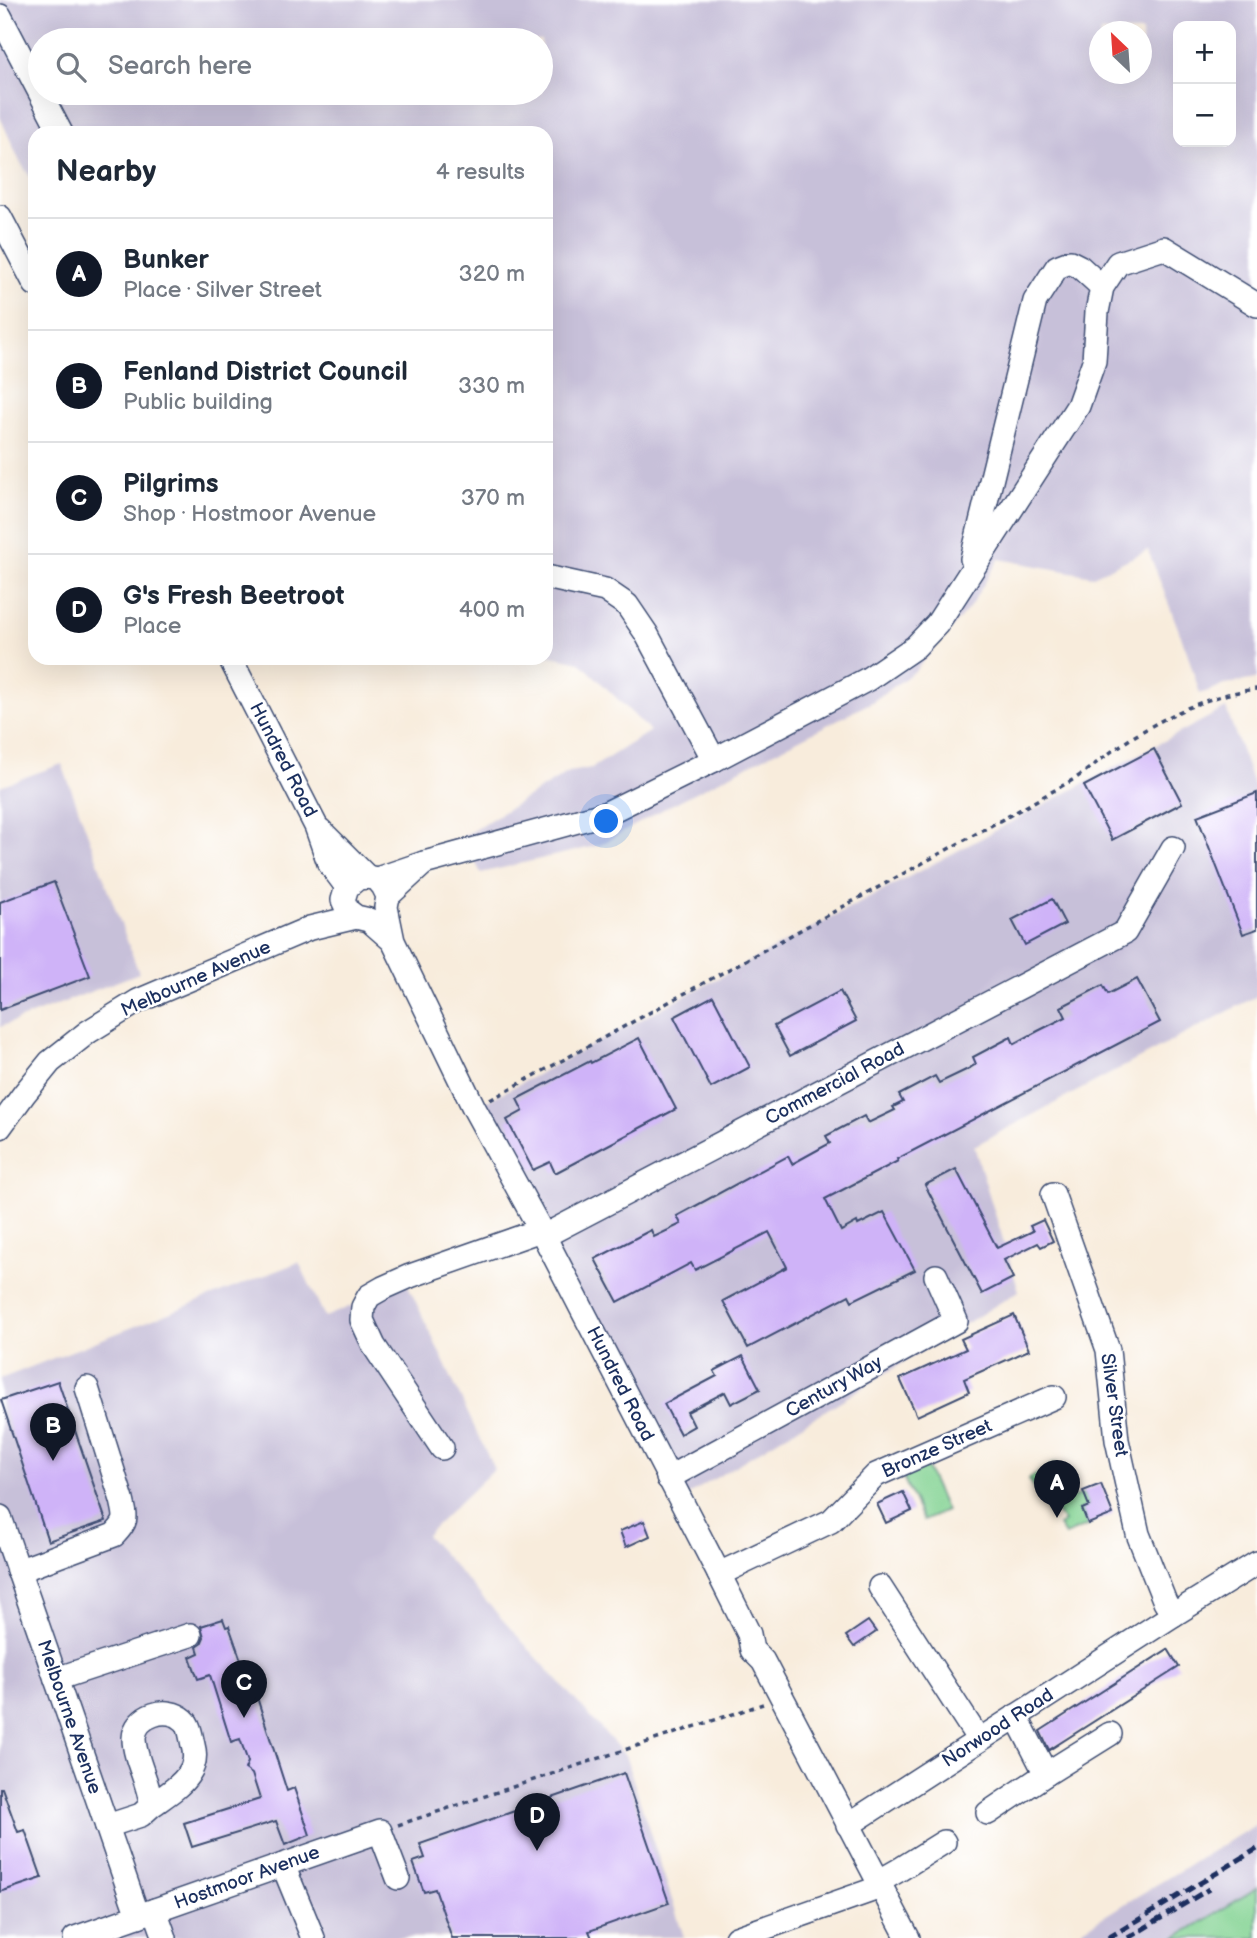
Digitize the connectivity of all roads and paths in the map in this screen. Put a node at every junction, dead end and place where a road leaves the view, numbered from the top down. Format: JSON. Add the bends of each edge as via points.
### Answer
{"nodes":[{"id":1,"x":0,"y":16,"type":"edge"},
{"id":2,"x":28,"y":70,"type":"edge"},
{"id":3,"x":46,"y":105,"type":"edge"},
{"id":4,"x":57,"y":126,"type":"edge"},
{"id":5,"x":0,"y":217,"type":"edge"},
{"id":6,"x":28,"y":271,"type":"edge"},
{"id":7,"x":1102,"y":287,"type":"junction"},
{"id":8,"x":1257,"y":305,"type":"edge"},
{"id":9,"x":968,"y":577,"type":"junction"},
{"id":10,"x":553,"y":579,"type":"edge"},
{"id":11,"x":234,"y":665,"type":"edge"},
{"id":12,"x":1257,"y":689,"type":"edge"},
{"id":13,"x":714,"y":760,"type":"junction"},
{"id":14,"x":1173,"y":848,"type":"dead end"},
{"id":15,"x":367,"y":898,"type":"junction"},
{"id":16,"x":474,"y":1108,"type":"junction"},
{"id":17,"x":0,"y":1127,"type":"edge"},
{"id":18,"x":1053,"y":1194,"type":"dead end"},
{"id":19,"x":543,"y":1233,"type":"junction"},
{"id":20,"x":936,"y":1276,"type":"dead end"},
{"id":21,"x":87,"y":1388,"type":"dead end"},
{"id":22,"x":1054,"y":1397,"type":"dead end"},
{"id":23,"x":442,"y":1448,"type":"dead end"},
{"id":24,"x":668,"y":1478,"type":"junction"},
{"id":25,"x":0,"y":1517,"type":"edge"},
{"id":26,"x":1257,"y":1563,"type":"edge"},
{"id":27,"x":18,"y":1571,"type":"junction"},
{"id":28,"x":719,"y":1574,"type":"junction"},
{"id":29,"x":880,"y":1587,"type":"dead end"},
{"id":30,"x":1173,"y":1615,"type":"junction"},
{"id":31,"x":190,"y":1635,"type":"dead end"},
{"id":32,"x":56,"y":1679,"type":"junction"},
{"id":33,"x":782,"y":1698,"type":"junction"},
{"id":34,"x":1016,"y":1716,"type":"junction"},
{"id":35,"x":1110,"y":1734,"type":"dead end"},
{"id":36,"x":979,"y":1740,"type":"junction"},
{"id":37,"x":1046,"y":1774,"type":"junction"},
{"id":38,"x":151,"y":1806,"type":"dead end"},
{"id":39,"x":988,"y":1813,"type":"dead end"},
{"id":40,"x":848,"y":1825,"type":"junction"},
{"id":41,"x":107,"y":1826,"type":"junction"},
{"id":42,"x":380,"y":1831,"type":"junction"},
{"id":43,"x":944,"y":1842,"type":"dead end"},
{"id":44,"x":283,"y":1865,"type":"junction"},
{"id":45,"x":398,"y":1878,"type":"dead end"},
{"id":46,"x":879,"y":1884,"type":"junction"},
{"id":47,"x":146,"y":1913,"type":"junction"},
{"id":48,"x":75,"y":1938,"type":"edge"},
{"id":49,"x":164,"y":1938,"type":"edge"},
{"id":50,"x":313,"y":1938,"type":"edge"},
{"id":51,"x":736,"y":1938,"type":"edge"},
{"id":52,"x":908,"y":1938,"type":"edge"}],
"edges":[{"from":1,"to":2,"type":"street"},
{"from":3,"to":4,"type":"street"},
{"from":5,"to":6,"type":"street"},
{"from":7,"to":8,"type":"street","via":[[1118,263],[1164,248]]},
{"from":7,"to":9,"type":"street","name":"Melbourne Avenue","via":[[1094,361],[1078,406]]},
{"from":7,"to":9,"type":"street","via":[[1070,262],[1057,267],[1035,301]]},
{"from":9,"to":13,"type":"street","name":"Melbourne Avenue","via":[[937,624],[915,647],[868,680]]},
{"from":10,"to":13,"type":"street","via":[[605,590],[627,606]]},
{"from":11,"to":15,"type":"street","name":"Hundred Road","via":[[316,826],[329,863]]},
{"from":12,"to":16,"type":"path","via":[[1190,707],[1154,724],[1073,780]]},
{"from":13,"to":15,"type":"street","name":"Melbourne Avenue","via":[[607,813],[424,863]]},
{"from":14,"to":19,"type":"street","name":"Commercial Road","via":[[1125,932]]},
{"from":15,"to":16,"type":"street","name":"Hundred Road","via":[[393,941]]},
{"from":15,"to":17,"type":"street","name":"Melbourne Avenue","via":[[310,928],[138,1001],[88,1032],[50,1062]]},
{"from":16,"to":19,"type":"street","name":"Hundred Road"},
{"from":18,"to":30,"type":"street","name":"Silver Street","via":[[1108,1350],[1117,1440],[1138,1534]]},
{"from":19,"to":23,"type":"street","name":"Commercial Road","via":[[383,1287],[369,1296],[363,1307],[362,1320],[374,1346]]},
{"from":19,"to":24,"type":"street","name":"Hundred Road"},
{"from":20,"to":24,"type":"street","name":"Century Way","via":[[957,1321]]},
{"from":21,"to":27,"type":"street","via":[[122,1500],[124,1525],[114,1535]]},
{"from":22,"to":28,"type":"street","name":"Bronze Street","via":[[876,1475],[831,1521]]},
{"from":24,"to":28,"type":"street","name":"Hundred Road"},
{"from":25,"to":27,"type":"street","name":"Melbourne Avenue"},
{"from":26,"to":30,"type":"street","name":"Norwood Road"},
{"from":27,"to":32,"type":"street","name":"Melbourne Avenue"},
{"from":28,"to":33,"type":"street","name":"Hundred Road","via":[[749,1633],[752,1650]]},
{"from":29,"to":36,"type":"street"},
{"from":30,"to":34,"type":"street","name":"Norwood Road"},
{"from":31,"to":32,"type":"street"},
{"from":32,"to":41,"type":"street","name":"Melbourne Avenue"},
{"from":33,"to":40,"type":"street","name":"Hundred Road"},
{"from":33,"to":42,"type":"path"},
{"from":34,"to":36,"type":"street","name":"Norwood Road"},
{"from":34,"to":37,"type":"street"},
{"from":35,"to":37,"type":"street"},
{"from":36,"to":40,"type":"street","name":"Norwood Road"},
{"from":37,"to":39,"type":"street"},
{"from":38,"to":41,"type":"street","via":[[141,1815]]},
{"from":40,"to":46,"type":"street"},
{"from":41,"to":47,"type":"street","name":"Melbourne Avenue"},
{"from":42,"to":44,"type":"street","name":"Hostmoor Avenue"},
{"from":42,"to":45,"type":"street"},
{"from":43,"to":46,"type":"street"},
{"from":44,"to":47,"type":"street","name":"Hostmoor Avenue"},
{"from":44,"to":50,"type":"street"},
{"from":46,"to":51,"type":"street"},
{"from":46,"to":52,"type":"street"},
{"from":47,"to":48,"type":"street","name":"Hostmoor Avenue"},
{"from":47,"to":49,"type":"street","name":"Melbourne Avenue"}]}
